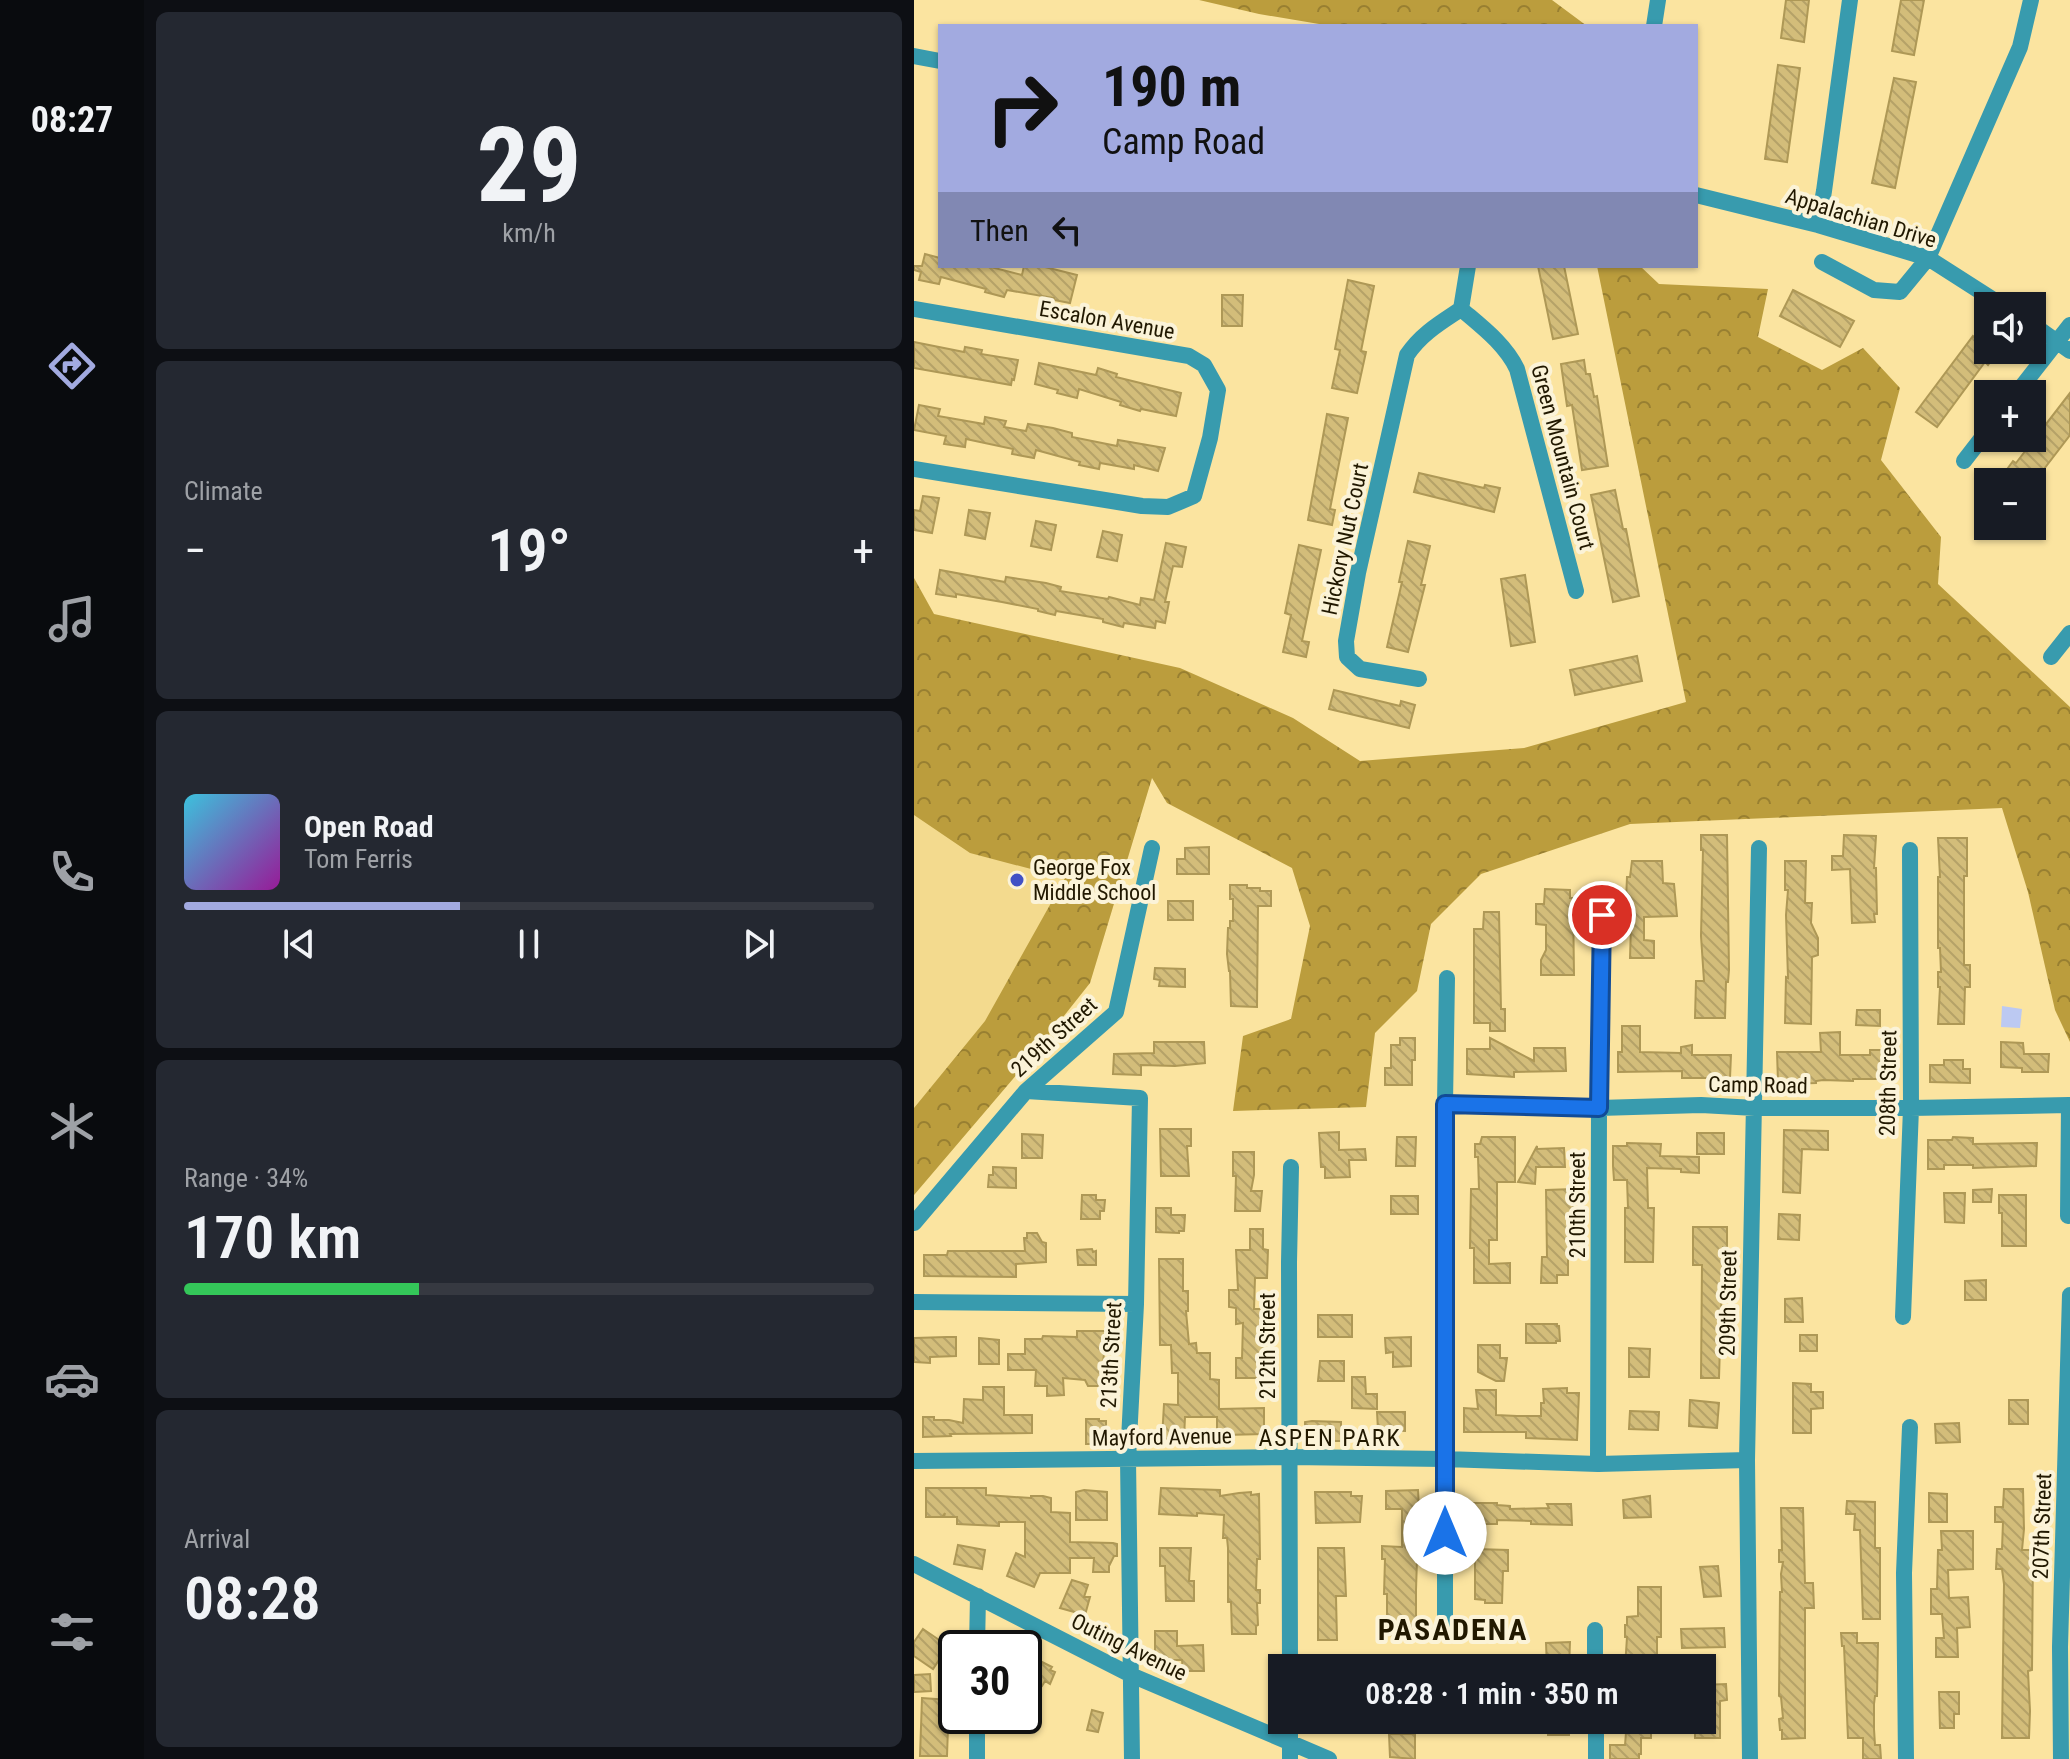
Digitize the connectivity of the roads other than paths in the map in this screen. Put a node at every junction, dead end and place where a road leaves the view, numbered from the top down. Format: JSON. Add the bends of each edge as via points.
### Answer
{"nodes":[{"id":1,"x":1658,"y":0,"type":"edge"},
{"id":2,"x":1850,"y":0,"type":"edge"},
{"id":3,"x":2031,"y":0,"type":"edge"},
{"id":4,"x":1654,"y":24,"type":"edge"},
{"id":5,"x":914,"y":56,"type":"edge"},
{"id":6,"x":938,"y":61,"type":"edge"},
{"id":7,"x":1698,"y":195,"type":"edge"},
{"id":8,"x":1818,"y":225,"type":"junction"},
{"id":9,"x":1928,"y":258,"type":"junction"},
{"id":10,"x":1822,"y":262,"type":"dead end"},
{"id":11,"x":1468,"y":268,"type":"edge"},
{"id":12,"x":1981,"y":292,"type":"edge"},
{"id":13,"x":914,"y":309,"type":"edge"},
{"id":14,"x":1461,"y":309,"type":"junction"},
{"id":15,"x":2070,"y":325,"type":"edge"},
{"id":16,"x":2046,"y":334,"type":"edge"},
{"id":17,"x":2064,"y":346,"type":"edge"},
{"id":18,"x":2030,"y":380,"type":"edge"},
{"id":19,"x":1974,"y":448,"type":"edge"},
{"id":20,"x":1964,"y":461,"type":"dead end"},
{"id":21,"x":914,"y":469,"type":"edge"},
{"id":22,"x":1576,"y":591,"type":"dead end"},
{"id":23,"x":2070,"y":633,"type":"edge"},
{"id":24,"x":2051,"y":657,"type":"dead end"},
{"id":25,"x":1419,"y":679,"type":"dead end"},
{"id":26,"x":1152,"y":848,"type":"dead end"},
{"id":27,"x":1759,"y":848,"type":"dead end"},
{"id":28,"x":1910,"y":850,"type":"dead end"},
{"id":29,"x":1602,"y":898,"type":"dead end"},
{"id":30,"x":1447,"y":978,"type":"dead end"},
{"id":31,"x":1026,"y":1091,"type":"junction"},
{"id":32,"x":1445,"y":1104,"type":"junction"},
{"id":33,"x":2069,"y":1105,"type":"edge"},
{"id":34,"x":1599,"y":1108,"type":"junction"},
{"id":35,"x":1755,"y":1108,"type":"junction"},
{"id":36,"x":1911,"y":1108,"type":"junction"},
{"id":37,"x":1291,"y":1167,"type":"dead end"},
{"id":38,"x":2068,"y":1216,"type":"dead end"},
{"id":39,"x":914,"y":1223,"type":"edge"},
{"id":40,"x":2070,"y":1295,"type":"edge"},
{"id":41,"x":914,"y":1302,"type":"edge"},
{"id":42,"x":1136,"y":1304,"type":"junction"},
{"id":43,"x":1903,"y":1317,"type":"dead end"},
{"id":44,"x":1910,"y":1427,"type":"dead end"},
{"id":45,"x":1290,"y":1457,"type":"junction"},
{"id":46,"x":1128,"y":1459,"type":"junction"},
{"id":47,"x":1445,"y":1459,"type":"junction"},
{"id":48,"x":1747,"y":1460,"type":"junction"},
{"id":49,"x":914,"y":1461,"type":"edge"},
{"id":50,"x":1598,"y":1464,"type":"junction"},
{"id":51,"x":914,"y":1564,"type":"edge"},
{"id":52,"x":978,"y":1596,"type":"junction"},
{"id":53,"x":1445,"y":1629,"type":"dead end"},
{"id":54,"x":977,"y":1630,"type":"edge"},
{"id":55,"x":1595,"y":1630,"type":"dead end"},
{"id":56,"x":1290,"y":1654,"type":"edge"},
{"id":57,"x":1595,"y":1654,"type":"edge"},
{"id":58,"x":1131,"y":1675,"type":"junction"},
{"id":59,"x":977,"y":1734,"type":"edge"},
{"id":60,"x":1596,"y":1734,"type":"edge"},
{"id":61,"x":1290,"y":1751,"type":"edge"},
{"id":62,"x":977,"y":1759,"type":"edge"},
{"id":63,"x":1132,"y":1759,"type":"edge"},
{"id":64,"x":1329,"y":1759,"type":"edge"},
{"id":65,"x":1596,"y":1759,"type":"edge"},
{"id":66,"x":1750,"y":1759,"type":"edge"},
{"id":67,"x":1906,"y":1759,"type":"edge"},
{"id":68,"x":2061,"y":1759,"type":"edge"}],
"edges":[{"from":1,"to":4,"type":"street"},
{"from":2,"to":8,"type":"street"},
{"from":3,"to":9,"type":"street","via":[[2020,47]]},
{"from":5,"to":6,"type":"street"},
{"from":7,"to":8,"type":"street","name":"Appalachian Drive"},
{"from":8,"to":9,"type":"street","name":"Appalachian Drive"},
{"from":9,"to":10,"type":"street","via":[[1900,292],[1874,290]]},
{"from":9,"to":12,"type":"street","name":"Appalachian Drive"},
{"from":11,"to":14,"type":"street"},
{"from":13,"to":21,"type":"street","name":"Escalon Avenue","via":[[1189,356],[1204,365],[1218,390],[1194,496],[1168,507]]},
{"from":14,"to":22,"type":"street","name":"Green Mountain Court","via":[[1503,346],[1517,369]]},
{"from":14,"to":25,"type":"street","name":"Hickory Nut Court","via":[[1428,330],[1407,355],[1346,641],[1347,657],[1360,669]]},
{"from":15,"to":17,"type":"street"},
{"from":16,"to":17,"type":"street"},
{"from":17,"to":18,"type":"street"},
{"from":19,"to":20,"type":"street"},
{"from":23,"to":24,"type":"street"},
{"from":26,"to":31,"type":"street","name":"219th Street","via":[[1116,1012]]},
{"from":27,"to":35,"type":"street","name":"209th Street"},
{"from":28,"to":36,"type":"street","name":"208th Street"},
{"from":29,"to":34,"type":"street","name":"210th Street"},
{"from":30,"to":32,"type":"street"},
{"from":31,"to":39,"type":"street","name":"219th Street"},
{"from":31,"to":42,"type":"street","name":"213th Street","via":[[1140,1098]]},
{"from":32,"to":34,"type":"street","name":"Camp Road"},
{"from":32,"to":47,"type":"street"},
{"from":33,"to":36,"type":"street","name":"Camp Road"},
{"from":33,"to":38,"type":"street"},
{"from":34,"to":35,"type":"street","name":"Camp Road"},
{"from":34,"to":50,"type":"street","name":"210th Street"},
{"from":35,"to":36,"type":"street","name":"Camp Road"},
{"from":35,"to":48,"type":"street","name":"209th Street"},
{"from":36,"to":43,"type":"street","name":"208th Street"},
{"from":37,"to":45,"type":"street","name":"212th Street"},
{"from":40,"to":68,"type":"street","name":"207th Street"},
{"from":41,"to":42,"type":"street"},
{"from":42,"to":46,"type":"street","name":"213th Street"},
{"from":44,"to":67,"type":"street","via":[[1904,1573]]},
{"from":45,"to":46,"type":"street","name":"Mayford Avenue"},
{"from":45,"to":47,"type":"street","name":"Mayford Avenue"},
{"from":45,"to":56,"type":"street","name":"212th Street"},
{"from":46,"to":49,"type":"street","name":"Mayford Avenue"},
{"from":46,"to":58,"type":"street","name":"213th Street"},
{"from":47,"to":50,"type":"street","name":"Mayford Avenue"},
{"from":47,"to":53,"type":"street"},
{"from":48,"to":50,"type":"street","name":"Mayford Avenue"},
{"from":48,"to":66,"type":"street","name":"209th Street"},
{"from":51,"to":52,"type":"street","name":"Outing Avenue"},
{"from":52,"to":54,"type":"street"},
{"from":52,"to":58,"type":"street","name":"Outing Avenue"},
{"from":55,"to":57,"type":"street"},
{"from":58,"to":61,"type":"street","name":"Outing Avenue"},
{"from":58,"to":63,"type":"street","name":"213th Street"},
{"from":59,"to":62,"type":"street"},
{"from":60,"to":65,"type":"street"},
{"from":61,"to":64,"type":"street","name":"Outing Avenue"}]}
